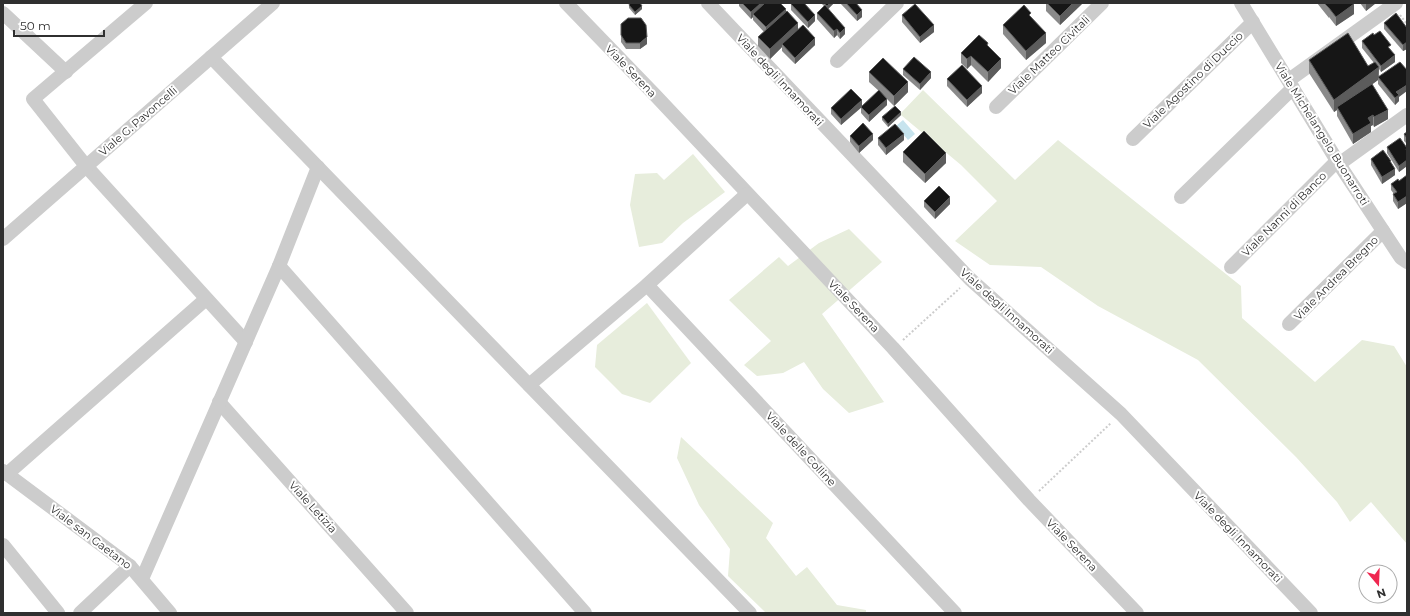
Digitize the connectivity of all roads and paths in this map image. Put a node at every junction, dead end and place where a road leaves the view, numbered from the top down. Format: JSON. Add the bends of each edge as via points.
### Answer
{"nodes":[{"id":1,"x":146,"y":3,"type":"edge"},
{"id":2,"x":273,"y":3,"type":"edge"},
{"id":3,"x":566,"y":3,"type":"edge"},
{"id":4,"x":708,"y":3,"type":"edge"},
{"id":5,"x":897,"y":3,"type":"edge"},
{"id":6,"x":1102,"y":3,"type":"edge"},
{"id":7,"x":1241,"y":3,"type":"edge"},
{"id":8,"x":1392,"y":4,"type":"edge"},
{"id":9,"x":3,"y":13,"type":"edge"},
{"id":10,"x":1253,"y":22,"type":"junction"},
{"id":11,"x":211,"y":57,"type":"junction"},
{"id":12,"x":837,"y":61,"type":"dead end"},
{"id":13,"x":66,"y":72,"type":"junction"},
{"id":14,"x":1291,"y":84,"type":"junction"},
{"id":15,"x":996,"y":107,"type":"dead end"},
{"id":16,"x":1407,"y":115,"type":"edge"},
{"id":17,"x":1133,"y":139,"type":"dead end"},
{"id":18,"x":1338,"y":162,"type":"junction"},
{"id":19,"x":86,"y":166,"type":"junction"},
{"id":20,"x":318,"y":167,"type":"junction"},
{"id":21,"x":747,"y":194,"type":"junction"},
{"id":22,"x":1181,"y":197,"type":"dead end"},
{"id":23,"x":1383,"y":231,"type":"junction"},
{"id":24,"x":3,"y":238,"type":"edge"},
{"id":25,"x":1407,"y":262,"type":"edge"},
{"id":26,"x":279,"y":266,"type":"junction"},
{"id":27,"x":1231,"y":267,"type":"dead end"},
{"id":28,"x":970,"y":279,"type":"junction"},
{"id":29,"x":648,"y":285,"type":"junction"},
{"id":30,"x":206,"y":299,"type":"junction"},
{"id":31,"x":1289,"y":324,"type":"dead end"},
{"id":32,"x":246,"y":342,"type":"junction"},
{"id":33,"x":893,"y":348,"type":"junction"},
{"id":34,"x":529,"y":385,"type":"junction"},
{"id":35,"x":219,"y":402,"type":"junction"},
{"id":36,"x":1121,"y":414,"type":"junction"},
{"id":37,"x":5,"y":473,"type":"edge"},
{"id":38,"x":1029,"y":500,"type":"junction"},
{"id":39,"x":3,"y":545,"type":"edge"},
{"id":40,"x":130,"y":566,"type":"junction"},
{"id":41,"x":142,"y":579,"type":"junction"},
{"id":42,"x":58,"y":613,"type":"edge"},
{"id":43,"x":80,"y":613,"type":"edge"},
{"id":44,"x":170,"y":613,"type":"edge"},
{"id":45,"x":407,"y":613,"type":"edge"},
{"id":46,"x":585,"y":613,"type":"edge"},
{"id":47,"x":750,"y":613,"type":"edge"},
{"id":48,"x":955,"y":613,"type":"edge"},
{"id":49,"x":1138,"y":613,"type":"edge"},
{"id":50,"x":1311,"y":613,"type":"edge"}],
"edges":[{"from":1,"to":13,"type":"street"},
{"from":2,"to":11,"type":"street","name":"Viale G. Pavoncelli"},
{"from":3,"to":21,"type":"street","name":"Viale Serena"},
{"from":4,"to":28,"type":"street","name":"Viale degli Innamorati"},
{"from":5,"to":12,"type":"street"},
{"from":6,"to":15,"type":"street","name":"Viale Matteo Civitali"},
{"from":7,"to":10,"type":"street","name":"Viale Michelangelo Buonarroti"},
{"from":8,"to":14,"type":"street"},
{"from":9,"to":13,"type":"street"},
{"from":10,"to":14,"type":"street","name":"Viale Michelangelo Buonarroti"},
{"from":10,"to":17,"type":"street","name":"Viale Agostino di Duccio"},
{"from":11,"to":19,"type":"street","name":"Viale G. Pavoncelli"},
{"from":11,"to":20,"type":"street"},
{"from":13,"to":19,"type":"street","via":[[33,99]]},
{"from":14,"to":18,"type":"street","name":"Viale Michelangelo Buonarroti"},
{"from":14,"to":22,"type":"street"},
{"from":16,"to":18,"type":"street","name":"Viale Nanni di Banco"},
{"from":18,"to":23,"type":"street","name":"Viale Michelangelo Buonarroti"},
{"from":18,"to":27,"type":"street","name":"Viale Nanni di Banco"},
{"from":19,"to":24,"type":"street","name":"Viale G. Pavoncelli"},
{"from":19,"to":30,"type":"street"},
{"from":20,"to":26,"type":"street"},
{"from":20,"to":34,"type":"street"},
{"from":21,"to":29,"type":"street"},
{"from":21,"to":33,"type":"street","name":"Viale Serena"},
{"from":23,"to":25,"type":"street","name":"Viale Michelangelo Buonarroti","via":[[1401,258]]},
{"from":23,"to":31,"type":"street","name":"Viale Andrea Bregno"},
{"from":26,"to":32,"type":"street"},
{"from":26,"to":46,"type":"street"},
{"from":28,"to":33,"type":"path"},
{"from":28,"to":36,"type":"street","name":"Viale degli Innamorati"},
{"from":29,"to":34,"type":"street"},
{"from":29,"to":48,"type":"street","name":"Viale delle Colline"},
{"from":30,"to":32,"type":"street"},
{"from":30,"to":37,"type":"street"},
{"from":32,"to":35,"type":"street"},
{"from":33,"to":38,"type":"street","name":"Viale Serena"},
{"from":34,"to":47,"type":"street"},
{"from":35,"to":41,"type":"street"},
{"from":35,"to":45,"type":"street","name":"Viale Letizia"},
{"from":36,"to":38,"type":"path"},
{"from":36,"to":50,"type":"street","name":"Viale degli Innamorati"},
{"from":37,"to":40,"type":"street","name":"Viale san Gaetano"},
{"from":38,"to":49,"type":"street","name":"Viale Serena"},
{"from":39,"to":42,"type":"street"},
{"from":40,"to":41,"type":"street","name":"Viale san Gaetano"},
{"from":40,"to":43,"type":"street"},
{"from":41,"to":44,"type":"street","name":"Viale san Gaetano"}]}
